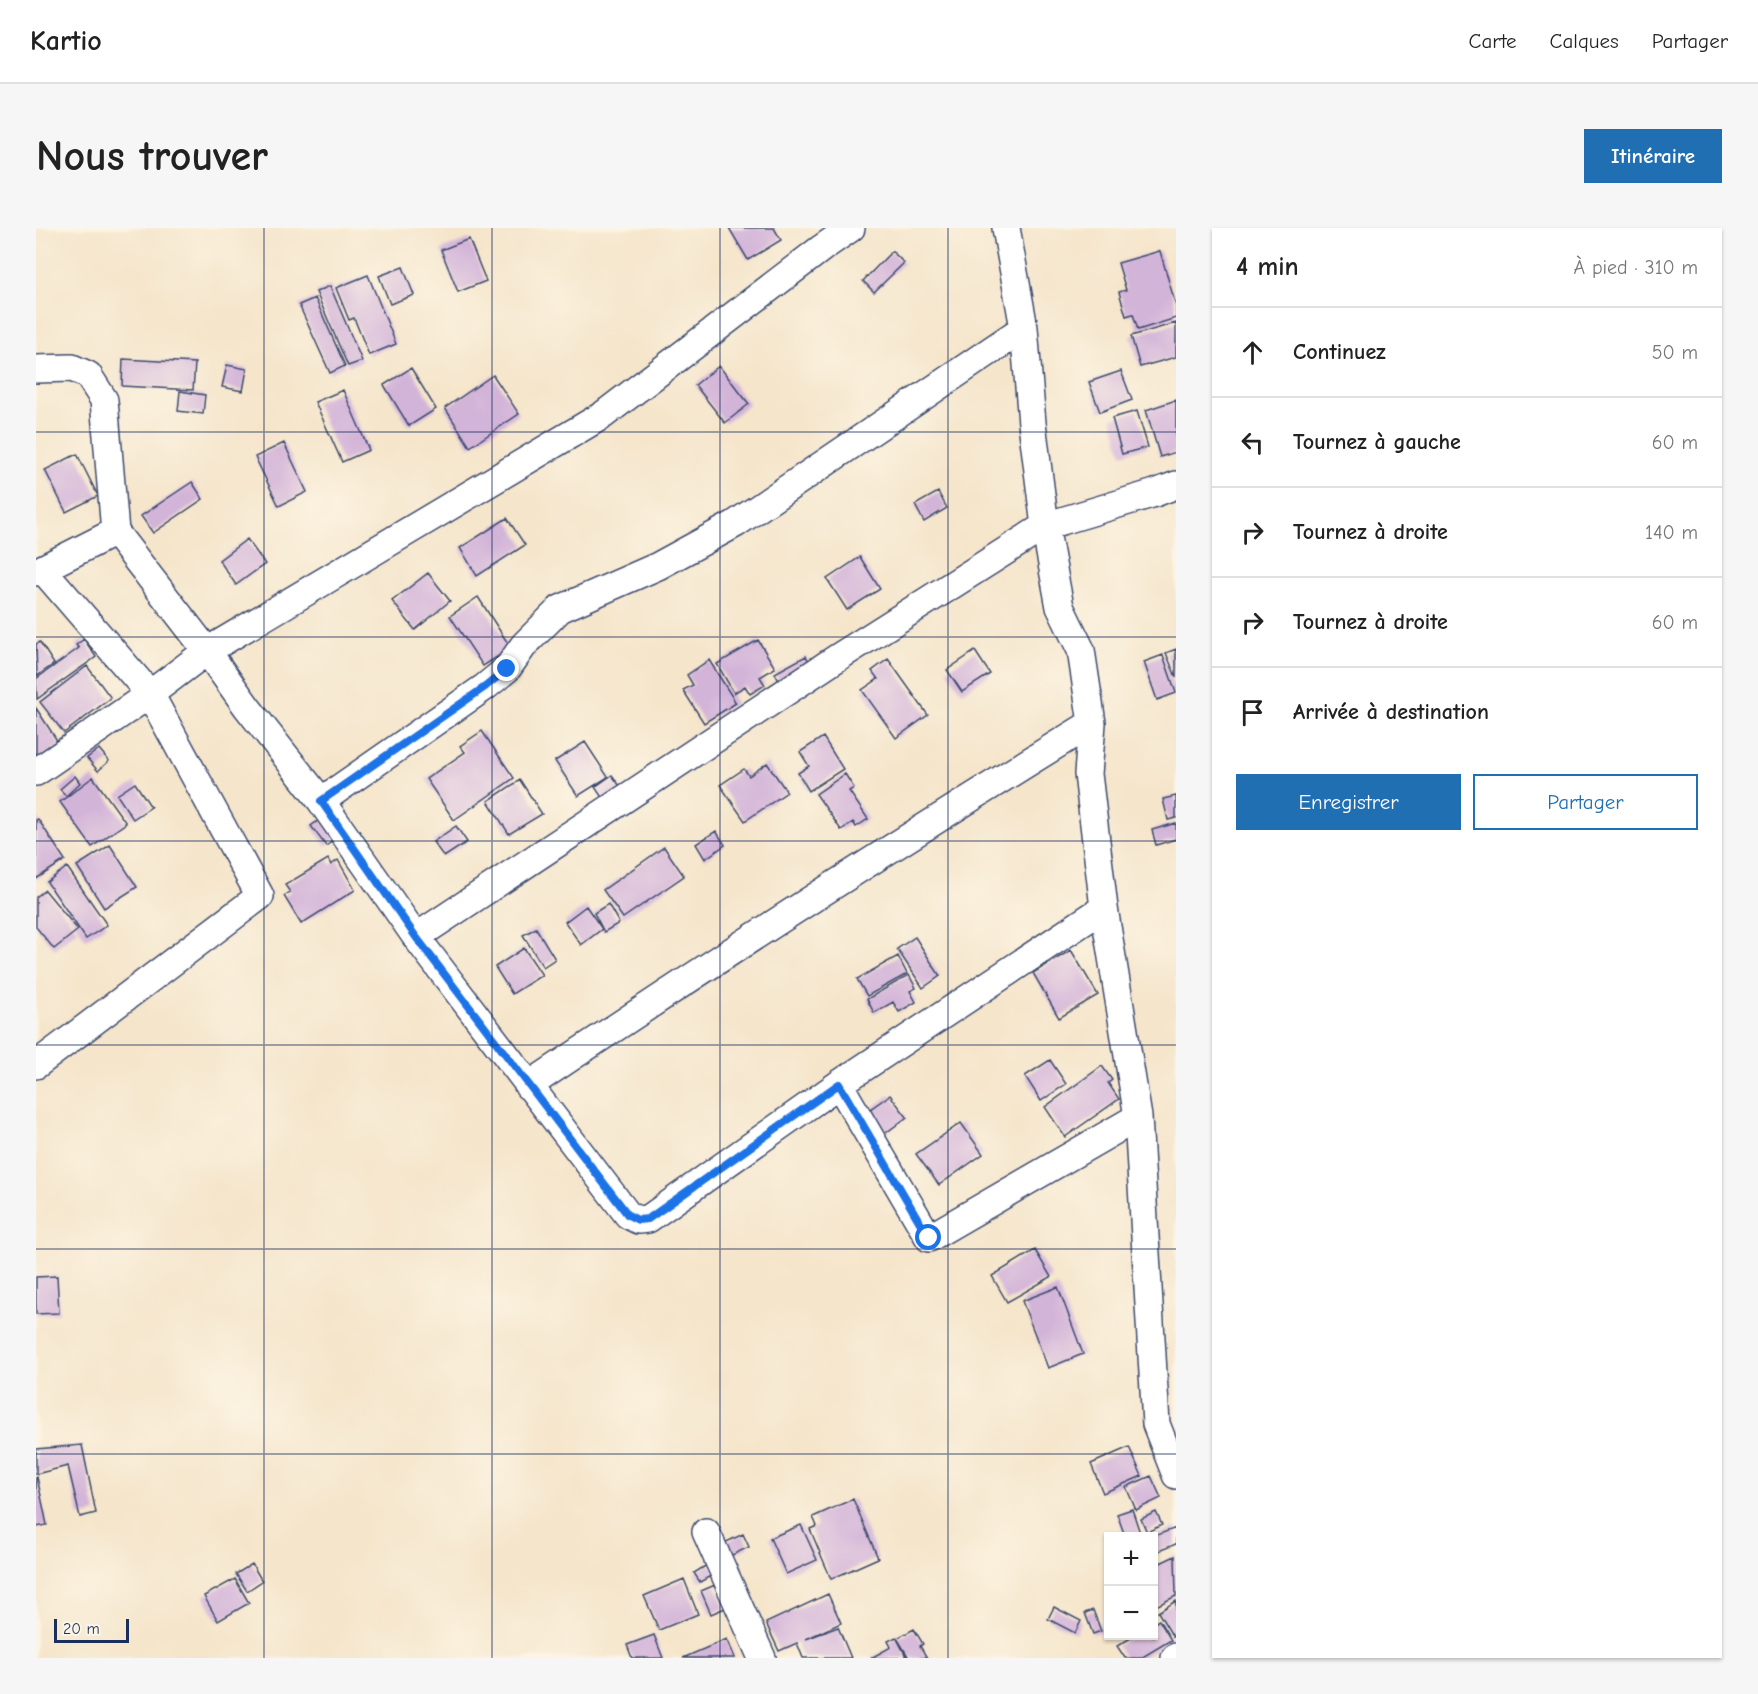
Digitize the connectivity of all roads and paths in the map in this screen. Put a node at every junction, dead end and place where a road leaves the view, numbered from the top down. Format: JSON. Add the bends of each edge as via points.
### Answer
{"nodes":[{"id":1,"x":851,"y":228,"type":"edge"},
{"id":2,"x":1006,"y":228,"type":"edge"},
{"id":3,"x":821,"y":238,"type":"edge"},
{"id":4,"x":1024,"y":328,"type":"junction"},
{"id":5,"x":36,"y":369,"type":"edge"},
{"id":6,"x":1176,"y":485,"type":"edge"},
{"id":7,"x":1045,"y":526,"type":"junction"},
{"id":8,"x":115,"y":532,"type":"junction"},
{"id":9,"x":40,"y":571,"type":"edge"},
{"id":10,"x":207,"y":651,"type":"junction"},
{"id":11,"x":150,"y":694,"type":"junction"},
{"id":12,"x":1092,"y":723,"type":"junction"},
{"id":13,"x":36,"y":772,"type":"edge"},
{"id":14,"x":321,"y":801,"type":"junction"},
{"id":15,"x":1104,"y":908,"type":"junction"},
{"id":16,"x":416,"y":937,"type":"junction"},
{"id":17,"x":36,"y":1065,"type":"edge"},
{"id":18,"x":839,"y":1084,"type":"junction"},
{"id":19,"x":528,"y":1086,"type":"junction"},
{"id":20,"x":1138,"y":1117,"type":"junction"},
{"id":21,"x":1176,"y":1475,"type":"edge"},
{"id":22,"x":706,"y":1532,"type":"dead end"},
{"id":23,"x":762,"y":1658,"type":"edge"}],
"edges":[{"from":1,"to":3,"type":"street"},
{"from":2,"to":4,"type":"street"},
{"from":3,"to":10,"type":"street","via":[[603,415]]},
{"from":4,"to":7,"type":"street"},
{"from":4,"to":14,"type":"street","via":[[735,524],[658,567],[560,609],[524,645],[507,669],[485,687]]},
{"from":5,"to":8,"type":"street","via":[[72,368],[88,375],[104,400]]},
{"from":6,"to":7,"type":"street"},
{"from":7,"to":12,"type":"street","via":[[1060,607],[1081,650]]},
{"from":7,"to":16,"type":"street","via":[[837,658]]},
{"from":8,"to":9,"type":"street"},
{"from":8,"to":10,"type":"street"},
{"from":9,"to":11,"type":"street"},
{"from":10,"to":11,"type":"street"},
{"from":10,"to":14,"type":"street"},
{"from":11,"to":13,"type":"street"},
{"from":11,"to":17,"type":"street","via":[[261,896]]},
{"from":12,"to":15,"type":"street","via":[[1088,774]]},
{"from":12,"to":19,"type":"street","via":[[733,949]]},
{"from":14,"to":16,"type":"street"},
{"from":15,"to":18,"type":"street"},
{"from":15,"to":20,"type":"street"},
{"from":16,"to":19,"type":"street"},
{"from":18,"to":19,"type":"street","via":[[648,1219],[638,1220],[628,1215]]},
{"from":18,"to":20,"type":"street","via":[[929,1238]]},
{"from":20,"to":21,"type":"street","via":[[1156,1424]]},
{"from":22,"to":23,"type":"street"}]}
